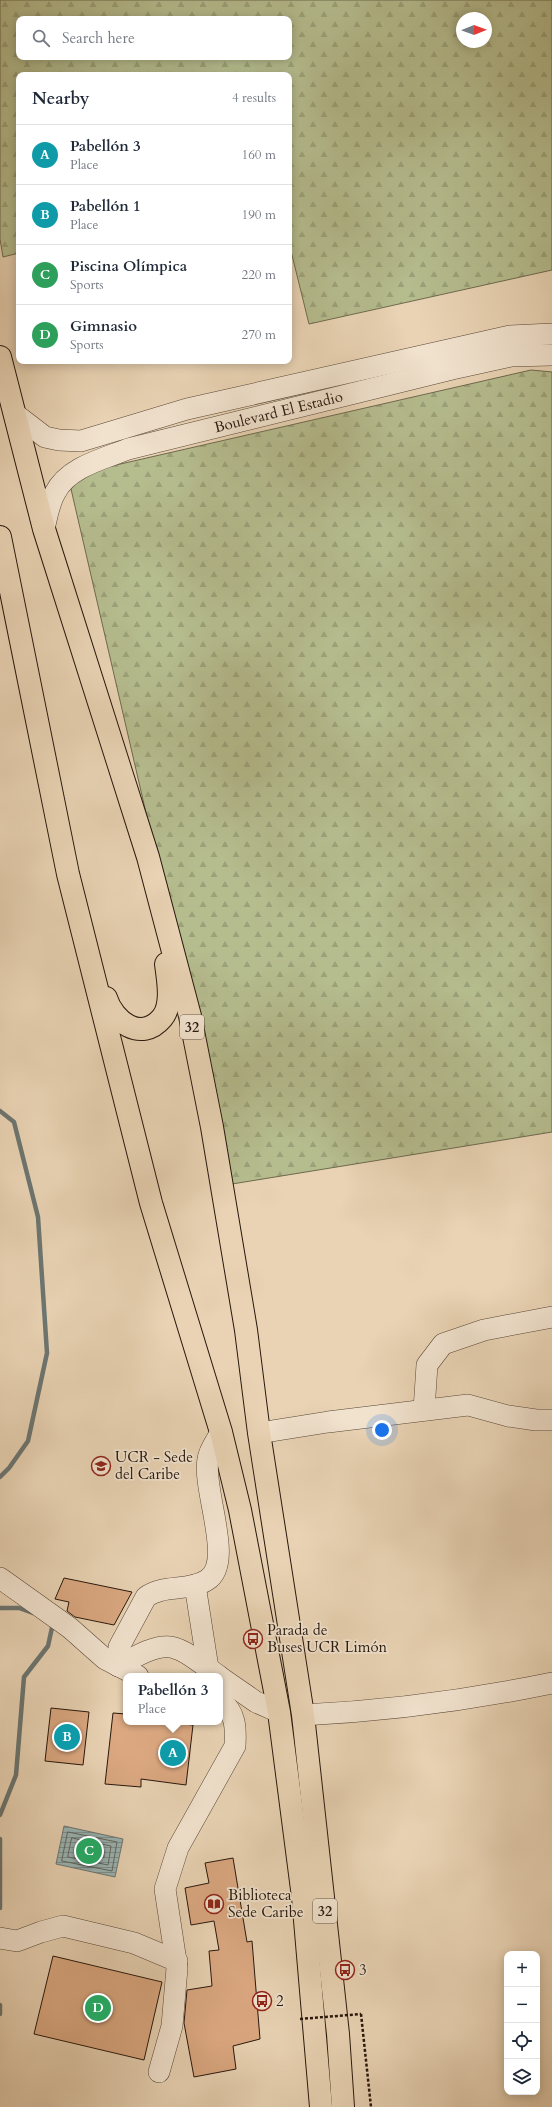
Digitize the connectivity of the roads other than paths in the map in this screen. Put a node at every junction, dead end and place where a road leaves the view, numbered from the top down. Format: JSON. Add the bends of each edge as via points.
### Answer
{"nodes":[{"id":1,"x":552,"y":334,"type":"edge"},
{"id":2,"x":552,"y":355,"type":"edge"},
{"id":3,"x":0,"y":357,"type":"edge"},
{"id":4,"x":15,"y":414,"type":"junction"},
{"id":5,"x":44,"y":529,"type":"junction"},
{"id":6,"x":0,"y":537,"type":"edge"},
{"id":7,"x":4,"y":569,"type":"edge"},
{"id":8,"x":148,"y":857,"type":"junction"},
{"id":9,"x":68,"y":874,"type":"junction"},
{"id":10,"x":552,"y":1317,"type":"edge"},
{"id":11,"x":424,"y":1410,"type":"junction"},
{"id":12,"x":552,"y":1420,"type":"edge"},
{"id":13,"x":221,"y":1432,"type":"junction"},
{"id":14,"x":259,"y":1433,"type":"junction"},
{"id":15,"x":0,"y":1578,"type":"edge"},
{"id":16,"x":195,"y":1585,"type":"junction"},
{"id":17,"x":118,"y":1666,"type":"junction"},
{"id":18,"x":132,"y":1673,"type":"edge"},
{"id":19,"x":215,"y":1673,"type":"edge"},
{"id":20,"x":216,"y":1673,"type":"edge"},
{"id":21,"x":223,"y":1679,"type":"edge"},
{"id":22,"x":552,"y":1683,"type":"edge"},
{"id":23,"x":223,"y":1704,"type":"edge"},
{"id":24,"x":279,"y":1712,"type":"junction"},
{"id":25,"x":303,"y":1715,"type":"junction"},
{"id":26,"x":0,"y":1938,"type":"edge"},
{"id":27,"x":177,"y":1961,"type":"junction"},
{"id":28,"x":159,"y":2072,"type":"dead end"},
{"id":29,"x":322,"y":2107,"type":"edge"},
{"id":30,"x":343,"y":2107,"type":"edge"}],
"edges":[{"from":1,"to":4,"type":"street","name":"Boulevard El Estadio","via":[[510,336],[187,409],[81,441],[45,437]]},
{"from":2,"to":5,"type":"street","name":"Boulevard El Estadio","via":[[511,356],[452,369],[128,449],[96,461],[66,477],[54,492]]},
{"from":3,"to":4,"type":"highway","number":"32"},
{"from":4,"to":5,"type":"highway","number":"32"},
{"from":5,"to":8,"type":"highway","number":"32"},
{"from":6,"to":7,"type":"highway","number":"32"},
{"from":7,"to":9,"type":"highway","number":"32"},
{"from":8,"to":9,"type":"highway","via":[[169,990],[162,1018],[142,1029],[122,1023],[107,1001]]},
{"from":8,"to":14,"type":"highway","number":"32","via":[[190,1016],[212,1127],[246,1330]]},
{"from":9,"to":13,"type":"highway","number":"32","via":[[151,1203]]},
{"from":10,"to":11,"type":"street","via":[[484,1330],[443,1344],[427,1365]]},
{"from":11,"to":12,"type":"street","via":[[468,1405],[508,1416]]},
{"from":11,"to":14,"type":"street"},
{"from":13,"to":16,"type":"street","via":[[207,1465],[207,1485],[220,1545],[217,1568],[208,1580]]},
{"from":13,"to":24,"type":"highway","number":"32","via":[[240,1510]]},
{"from":14,"to":25,"type":"highway","number":"32"},
{"from":15,"to":17,"type":"street","via":[[70,1628],[105,1659]]},
{"from":16,"to":17,"type":"street","via":[[152,1592],[146,1597],[119,1646]]},
{"from":16,"to":20,"type":"street"},
{"from":17,"to":18,"type":"street"},
{"from":17,"to":19,"type":"street","via":[[159,1646],[174,1646]]},
{"from":21,"to":24,"type":"street","via":[[256,1702]]},
{"from":22,"to":25,"type":"street","via":[[492,1696],[343,1713]]},
{"from":23,"to":27,"type":"street","via":[[233,1715],[236,1728],[235,1746],[178,1848],[165,1889]]},
{"from":24,"to":29,"type":"highway","number":"32","via":[[303,1897]]},
{"from":25,"to":30,"type":"highway","number":"32","via":[[338,2034]]},
{"from":26,"to":27,"type":"street","via":[[17,1941],[62,1926],[134,1943]]},
{"from":27,"to":28,"type":"street","via":[[172,2026]]}]}
